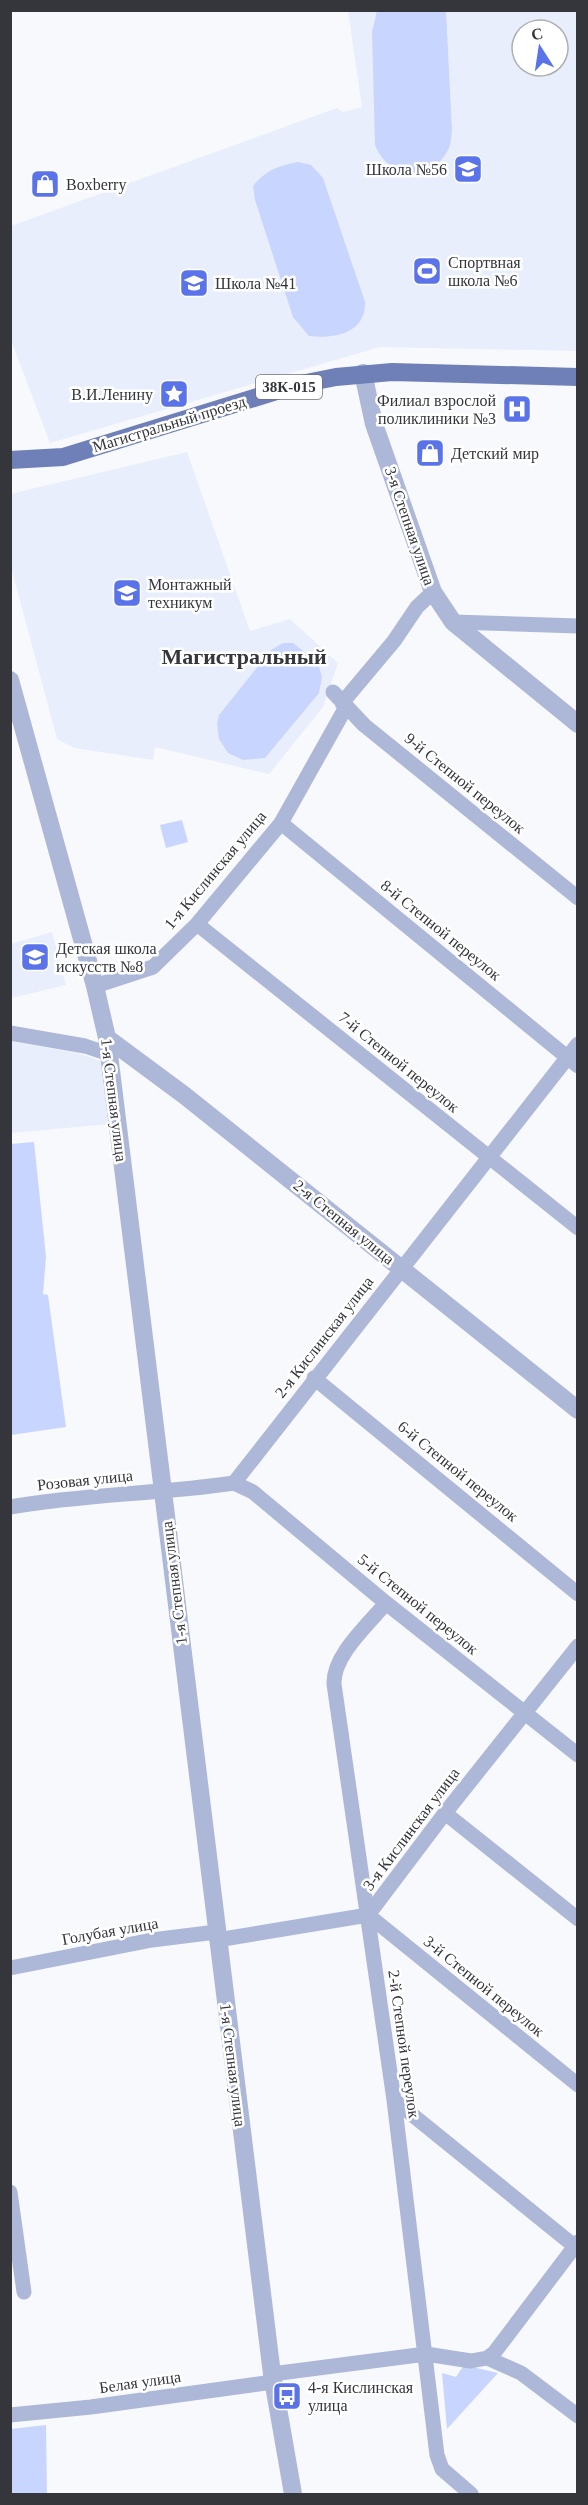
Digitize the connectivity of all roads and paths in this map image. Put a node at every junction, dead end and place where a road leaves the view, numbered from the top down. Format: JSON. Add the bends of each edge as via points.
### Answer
{"nodes":[{"id":1,"x":363,"y":373,"type":"junction"},
{"id":2,"x":578,"y":377,"type":"edge"},
{"id":3,"x":10,"y":460,"type":"edge"},
{"id":4,"x":433,"y":592,"type":"junction"},
{"id":5,"x":453,"y":622,"type":"junction"},
{"id":6,"x":578,"y":626,"type":"edge"},
{"id":7,"x":10,"y":680,"type":"edge"},
{"id":8,"x":340,"y":701,"type":"junction"},
{"id":9,"x":578,"y":724,"type":"edge"},
{"id":10,"x":281,"y":823,"type":"junction"},
{"id":11,"x":578,"y":898,"type":"edge"},
{"id":12,"x":197,"y":924,"type":"junction"},
{"id":13,"x":95,"y":986,"type":"junction"},
{"id":14,"x":10,"y":1033,"type":"edge"},
{"id":15,"x":578,"y":1044,"type":"edge"},
{"id":16,"x":108,"y":1046,"type":"junction"},
{"id":17,"x":572,"y":1062,"type":"edge"},
{"id":18,"x":489,"y":1158,"type":"junction"},
{"id":19,"x":578,"y":1228,"type":"edge"},
{"id":20,"x":400,"y":1268,"type":"junction"},
{"id":21,"x":314,"y":1378,"type":"junction"},
{"id":22,"x":578,"y":1410,"type":"edge"},
{"id":23,"x":234,"y":1483,"type":"junction"},
{"id":24,"x":163,"y":1491,"type":"junction"},
{"id":25,"x":10,"y":1507,"type":"edge"},
{"id":26,"x":578,"y":1593,"type":"edge"},
{"id":27,"x":386,"y":1603,"type":"junction"},
{"id":28,"x":578,"y":1646,"type":"edge"},
{"id":29,"x":525,"y":1713,"type":"junction"},
{"id":30,"x":578,"y":1755,"type":"edge"},
{"id":31,"x":445,"y":1813,"type":"junction"},
{"id":32,"x":368,"y":1915,"type":"junction"},
{"id":33,"x":578,"y":1919,"type":"edge"},
{"id":34,"x":217,"y":1936,"type":"junction"},
{"id":35,"x":10,"y":1968,"type":"edge"},
{"id":36,"x":578,"y":2085,"type":"edge"},
{"id":37,"x":394,"y":2100,"type":"junction"},
{"id":38,"x":10,"y":2192,"type":"edge"},
{"id":39,"x":576,"y":2246,"type":"edge"},
{"id":40,"x":24,"y":2292,"type":"dead end"},
{"id":41,"x":426,"y":2354,"type":"junction"},
{"id":42,"x":487,"y":2358,"type":"junction"},
{"id":43,"x":273,"y":2378,"type":"junction"},
{"id":44,"x":10,"y":2415,"type":"edge"},
{"id":45,"x":578,"y":2416,"type":"edge"},
{"id":46,"x":293,"y":2494,"type":"edge"},
{"id":47,"x":471,"y":2494,"type":"edge"}],
"edges":[{"from":1,"to":2,"type":"main road","name":"Магистральный проезд","number":"38К-015"},
{"from":1,"to":3,"type":"main road","name":"Магистральный проезд","number":"38К-015","via":[[296,385],[63,457]]},
{"from":1,"to":4,"type":"street","name":"3-я Степная улица","via":[[374,423]]},
{"from":4,"to":5,"type":"street","name":"3-я Степная улица"},
{"from":4,"to":8,"type":"street","name":"1-я Кислинская улица"},
{"from":5,"to":6,"type":"street"},
{"from":5,"to":9,"type":"street","name":"3-я Степная улица"},
{"from":7,"to":13,"type":"street","name":"1-я Степная улица"},
{"from":8,"to":10,"type":"street","name":"1-я Кислинская улица"},
{"from":8,"to":11,"type":"street","name":"9-й Степной переулок","via":[[364,725]]},
{"from":10,"to":12,"type":"street","name":"1-я Кислинская улица"},
{"from":10,"to":17,"type":"street","name":"8-й Степной переулок"},
{"from":12,"to":13,"type":"street","name":"1-я Кислинская улица","via":[[153,967]]},
{"from":12,"to":18,"type":"street","name":"7-й Степной переулок"},
{"from":13,"to":16,"type":"street","name":"1-я Степная улица"},
{"from":14,"to":16,"type":"street","via":[[85,1046]]},
{"from":15,"to":17,"type":"street","name":"2-я Кислинская улица"},
{"from":16,"to":20,"type":"street","name":"2-я Степная улица","via":[[184,1095]]},
{"from":16,"to":24,"type":"street","name":"1-я Степная улица"},
{"from":17,"to":18,"type":"street","name":"2-я Кислинская улица"},
{"from":18,"to":19,"type":"street","name":"7-й Степной переулок"},
{"from":18,"to":20,"type":"street","name":"2-я Кислинская улица"},
{"from":20,"to":21,"type":"street","name":"2-я Кислинская улица"},
{"from":20,"to":22,"type":"street","name":"2-я Степная улица"},
{"from":21,"to":23,"type":"street","name":"2-я Кислинская улица"},
{"from":21,"to":26,"type":"street","name":"6-й Степной переулок"},
{"from":23,"to":24,"type":"street"},
{"from":23,"to":27,"type":"street","name":"5-й Степной переулок","via":[[253,1492]]},
{"from":24,"to":25,"type":"street","name":"Розовая улица"},
{"from":24,"to":34,"type":"street","name":"1-я Степная улица"},
{"from":27,"to":29,"type":"street","name":"5-й Степной переулок"},
{"from":27,"to":32,"type":"street","name":"2-й Степной переулок","via":[[333,1672]]},
{"from":28,"to":29,"type":"street","name":"3-я Кислинская улица"},
{"from":29,"to":30,"type":"street","name":"5-й Степной переулок"},
{"from":29,"to":31,"type":"street","name":"3-я Кислинская улица"},
{"from":31,"to":32,"type":"street","name":"3-я Кислинская улица"},
{"from":31,"to":33,"type":"street"},
{"from":32,"to":34,"type":"street","name":"3-я Кислинская улица"},
{"from":32,"to":36,"type":"street","name":"3-й Степной переулок"},
{"from":32,"to":37,"type":"street","name":"2-й Степной переулок"},
{"from":34,"to":35,"type":"street","name":"Голубая улица","via":[[152,1941]]},
{"from":34,"to":43,"type":"street","name":"1-я Степная улица"},
{"from":37,"to":39,"type":"street"},
{"from":37,"to":41,"type":"street","name":"2-й Степной переулок"},
{"from":38,"to":40,"type":"street"},
{"from":39,"to":42,"type":"street"},
{"from":41,"to":42,"type":"street","via":[[471,2361]]},
{"from":41,"to":43,"type":"street"},
{"from":41,"to":47,"type":"street","name":"2-й Степной переулок","via":[[437,2455],[442,2469]]},
{"from":42,"to":45,"type":"street","via":[[521,2373]]},
{"from":43,"to":44,"type":"street","name":"Белая улица","via":[[91,2407]]},
{"from":43,"to":46,"type":"street","name":"1-я Степная улица"}]}
